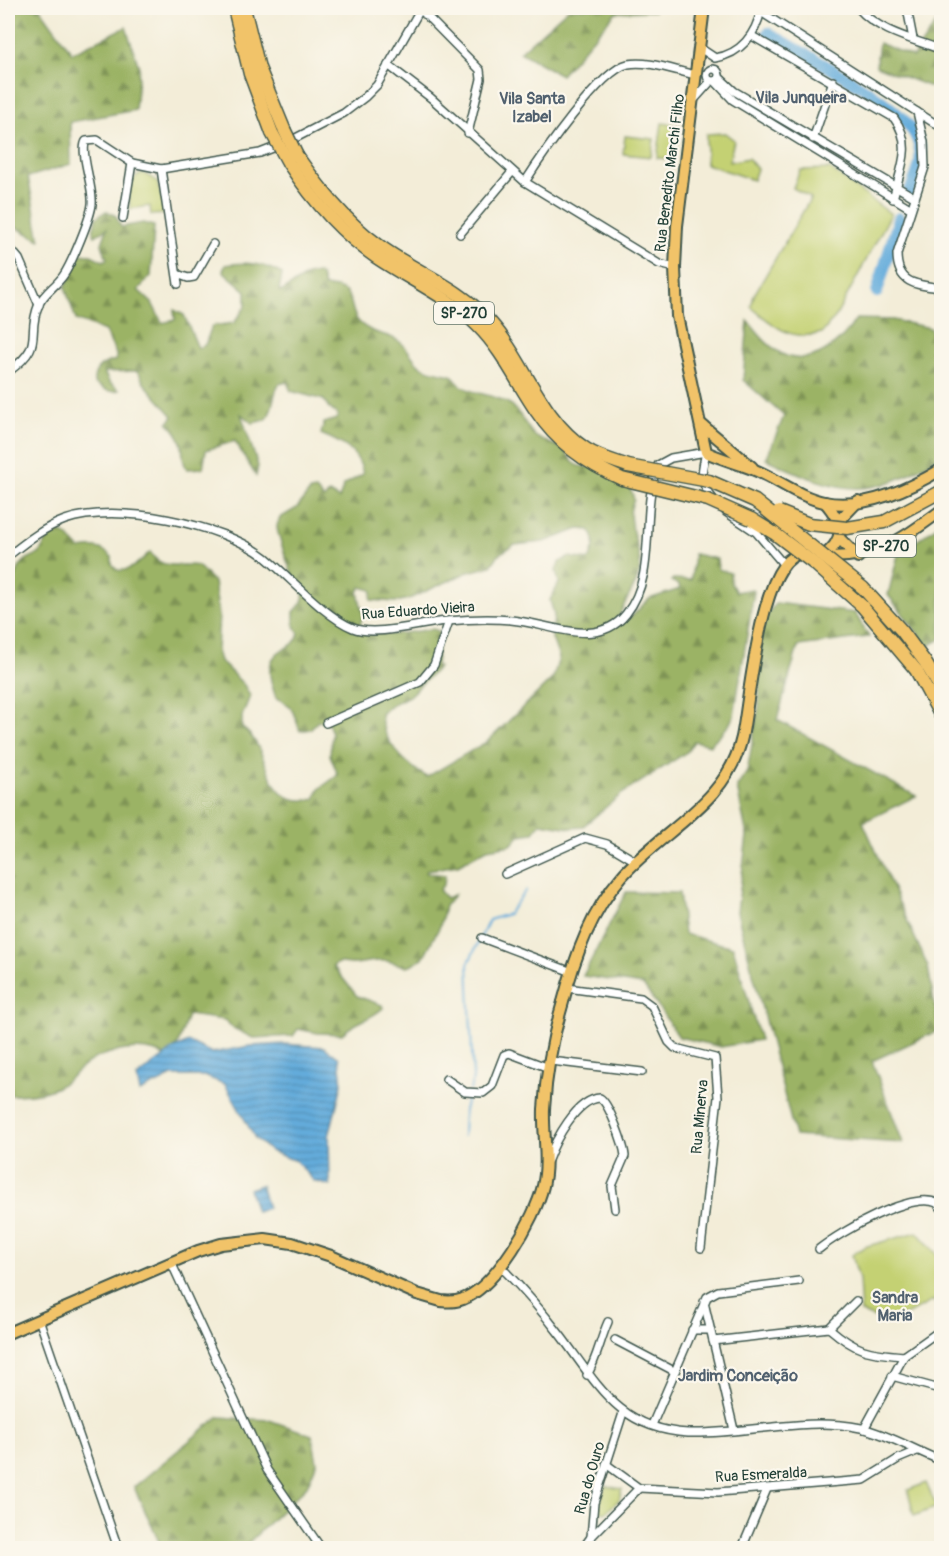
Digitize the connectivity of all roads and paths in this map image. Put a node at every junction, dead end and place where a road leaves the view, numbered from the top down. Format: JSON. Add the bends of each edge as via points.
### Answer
{"nodes":[{"id":1,"x":234,"y":8,"type":"edge"},
{"id":2,"x":244,"y":8,"type":"edge"},
{"id":3,"x":420,"y":8,"type":"edge"},
{"id":4,"x":704,"y":8,"type":"edge"},
{"id":5,"x":858,"y":8,"type":"edge"},
{"id":6,"x":907,"y":8,"type":"edge"},
{"id":7,"x":761,"y":10,"type":"edge"},
{"id":8,"x":752,"y":36,"type":"junction"},
{"id":9,"x":913,"y":39,"type":"junction"},
{"id":10,"x":700,"y":48,"type":"junction"},
{"id":11,"x":942,"y":50,"type":"edge"},
{"id":12,"x":716,"y":58,"type":"junction"},
{"id":13,"x":388,"y":65,"type":"junction"},
{"id":14,"x":714,"y":69,"type":"junction"},
{"id":15,"x":696,"y":75,"type":"junction"},
{"id":16,"x":715,"y":80,"type":"junction"},
{"id":17,"x":833,"y":81,"type":"junction"},
{"id":18,"x":694,"y":100,"type":"junction"},
{"id":19,"x":917,"y":112,"type":"junction"},
{"id":20,"x":942,"y":128,"type":"edge"},
{"id":21,"x":278,"y":131,"type":"junction"},
{"id":22,"x":468,"y":133,"type":"junction"},
{"id":23,"x":813,"y":139,"type":"junction"},
{"id":24,"x":293,"y":160,"type":"junction"},
{"id":25,"x":132,"y":163,"type":"junction"},
{"id":26,"x":161,"y":170,"type":"junction"},
{"id":27,"x":512,"y":172,"type":"junction"},
{"id":28,"x":525,"y":182,"type":"junction"},
{"id":29,"x":896,"y":188,"type":"junction"},
{"id":30,"x":914,"y":197,"type":"junction"},
{"id":31,"x":893,"y":199,"type":"junction"},
{"id":32,"x":910,"y":208,"type":"junction"},
{"id":33,"x":123,"y":218,"type":"dead end"},
{"id":34,"x":460,"y":234,"type":"dead end"},
{"id":35,"x":213,"y":244,"type":"dead end"},
{"id":36,"x":8,"y":246,"type":"edge"},
{"id":37,"x":675,"y":268,"type":"junction"},
{"id":38,"x":177,"y":274,"type":"junction"},
{"id":39,"x":178,"y":284,"type":"dead end"},
{"id":40,"x":942,"y":288,"type":"edge"},
{"id":41,"x":39,"y":305,"type":"junction"},
{"id":42,"x":8,"y":372,"type":"edge"},
{"id":43,"x":702,"y":425,"type":"junction"},
{"id":44,"x":706,"y":452,"type":"junction"},
{"id":45,"x":942,"y":469,"type":"edge"},
{"id":46,"x":756,"y":470,"type":"junction"},
{"id":47,"x":942,"y":491,"type":"edge"},
{"id":48,"x":754,"y":501,"type":"junction"},
{"id":49,"x":858,"y":501,"type":"junction"},
{"id":50,"x":825,"y":502,"type":"junction"},
{"id":51,"x":942,"y":510,"type":"edge"},
{"id":52,"x":842,"y":529,"type":"junction"},
{"id":53,"x":8,"y":556,"type":"edge"},
{"id":54,"x":822,"y":556,"type":"junction"},
{"id":55,"x":858,"y":556,"type":"junction"},
{"id":56,"x":784,"y":565,"type":"junction"},
{"id":57,"x":449,"y":621,"type":"junction"},
{"id":58,"x":920,"y":666,"type":"junction"},
{"id":59,"x":942,"y":691,"type":"edge"},
{"id":60,"x":942,"y":718,"type":"edge"},
{"id":61,"x":326,"y":723,"type":"dead end"},
{"id":62,"x":637,"y":862,"type":"junction"},
{"id":63,"x":505,"y":874,"type":"dead end"},
{"id":64,"x":482,"y":938,"type":"dead end"},
{"id":65,"x":572,"y":972,"type":"junction"},
{"id":66,"x":567,"y":988,"type":"junction"},
{"id":67,"x":550,"y":1065,"type":"junction"},
{"id":68,"x":642,"y":1072,"type":"dead end"},
{"id":69,"x":447,"y":1079,"type":"dead end"},
{"id":70,"x":546,"y":1165,"type":"junction"},
{"id":71,"x":615,"y":1209,"type":"dead end"},
{"id":72,"x":942,"y":1209,"type":"edge"},
{"id":73,"x":701,"y":1248,"type":"dead end"},
{"id":74,"x":819,"y":1249,"type":"dead end"},
{"id":75,"x":171,"y":1262,"type":"junction"},
{"id":76,"x":500,"y":1266,"type":"junction"},
{"id":77,"x":799,"y":1281,"type":"dead end"},
{"id":78,"x":856,"y":1301,"type":"dead end"},
{"id":79,"x":704,"y":1302,"type":"junction"},
{"id":80,"x":39,"y":1319,"type":"junction"},
{"id":81,"x":608,"y":1322,"type":"dead end"},
{"id":82,"x":829,"y":1328,"type":"junction"},
{"id":83,"x":942,"y":1329,"type":"edge"},
{"id":84,"x":692,"y":1330,"type":"junction"},
{"id":85,"x":710,"y":1330,"type":"junction"},
{"id":86,"x":8,"y":1333,"type":"edge"},
{"id":87,"x":615,"y":1340,"type":"dead end"},
{"id":88,"x":713,"y":1341,"type":"junction"},
{"id":89,"x":904,"y":1356,"type":"junction"},
{"id":90,"x":674,"y":1371,"type":"junction"},
{"id":91,"x":587,"y":1375,"type":"junction"},
{"id":92,"x":892,"y":1376,"type":"junction"},
{"id":93,"x":936,"y":1388,"type":"dead end"},
{"id":94,"x":623,"y":1413,"type":"junction"},
{"id":95,"x":652,"y":1425,"type":"junction"},
{"id":96,"x":864,"y":1429,"type":"junction"},
{"id":97,"x":734,"y":1431,"type":"junction"},
{"id":98,"x":917,"y":1451,"type":"junction"},
{"id":99,"x":942,"y":1461,"type":"edge"},
{"id":100,"x":606,"y":1464,"type":"junction"},
{"id":101,"x":639,"y":1488,"type":"junction"},
{"id":102,"x":767,"y":1490,"type":"junction"},
{"id":103,"x":591,"y":1537,"type":"junction"},
{"id":104,"x":118,"y":1548,"type":"edge"},
{"id":105,"x":321,"y":1548,"type":"edge"},
{"id":106,"x":583,"y":1548,"type":"edge"},
{"id":107,"x":742,"y":1548,"type":"edge"}],
"edges":[{"from":1,"to":21,"type":"highway","number":"SP-270","via":[[250,74]]},
{"from":2,"to":21,"type":"highway","number":"SP-270"},
{"from":3,"to":13,"type":"street"},
{"from":3,"to":22,"type":"street","via":[[480,70],[482,79]]},
{"from":4,"to":10,"type":"main road","name":"Rua Benedito Marchi Filho"},
{"from":5,"to":9,"type":"street","via":[[887,30]]},
{"from":6,"to":9,"type":"street"},
{"from":7,"to":8,"type":"street"},
{"from":7,"to":19,"type":"street"},
{"from":8,"to":12,"type":"street","via":[[740,48]]},
{"from":8,"to":17,"type":"street"},
{"from":9,"to":11,"type":"street"},
{"from":10,"to":12,"type":"street"},
{"from":10,"to":15,"type":"main road","name":"Rua Benedito Marchi Filho"},
{"from":12,"to":14,"type":"street"},
{"from":13,"to":22,"type":"street"},
{"from":13,"to":26,"type":"street","via":[[365,97],[308,133],[260,153]]},
{"from":14,"to":16,"type":"street","via":[[718,71]]},
{"from":14,"to":16,"type":"street","via":[[707,73]]},
{"from":15,"to":18,"type":"main road","name":"Rua Benedito Marchi Filho"},
{"from":15,"to":28,"type":"street","via":[[638,64],[620,67],[561,127]]},
{"from":16,"to":18,"type":"street"},
{"from":16,"to":23,"type":"street"},
{"from":16,"to":31,"type":"street","via":[[733,100]]},
{"from":17,"to":23,"type":"street"},
{"from":17,"to":29,"type":"street","via":[[888,113],[902,130],[904,167]]},
{"from":18,"to":37,"type":"main road","name":"Rua Benedito Marchi Filho"},
{"from":19,"to":20,"type":"street"},
{"from":19,"to":30,"type":"street","via":[[926,155]]},
{"from":21,"to":24,"type":"highway","number":"SP-270","bridge":true},
{"from":22,"to":27,"type":"street"},
{"from":23,"to":29,"type":"street"},
{"from":24,"to":48,"type":"highway","number":"SP-270","bridge":true,"via":[[377,245],[447,286],[489,320],[545,405],[586,449],[628,466],[709,481]]},
{"from":24,"to":58,"type":"highway","number":"SP-270","bridge":true,"via":[[304,187],[347,234],[374,256],[440,294],[478,326],[508,363],[538,414],[567,447],[585,461],[622,479],[708,500],[774,533],[862,606]]},
{"from":25,"to":26,"type":"street"},
{"from":25,"to":33,"type":"street"},
{"from":25,"to":41,"type":"street","via":[[97,140],[83,145],[92,206],[63,277]]},
{"from":26,"to":38,"type":"street"},
{"from":27,"to":28,"type":"street"},
{"from":27,"to":34,"type":"street"},
{"from":28,"to":37,"type":"street","via":[[659,264]]},
{"from":29,"to":30,"type":"street"},
{"from":29,"to":31,"type":"street"},
{"from":30,"to":32,"type":"street"},
{"from":31,"to":32,"type":"street"},
{"from":32,"to":40,"type":"street","via":[[897,268],[911,283]]},
{"from":35,"to":38,"type":"street","via":[[194,277]]},
{"from":36,"to":41,"type":"street","via":[[19,259]]},
{"from":37,"to":43,"type":"main road","name":"Rua Benedito Marchi Filho","via":[[677,316]]},
{"from":38,"to":39,"type":"street"},
{"from":41,"to":42,"type":"street","via":[[34,343],[25,358]]},
{"from":43,"to":44,"type":"main road","name":"Rua Benedito Marchi Filho"},
{"from":43,"to":46,"type":"main road"},
{"from":44,"to":46,"type":"main road"},
{"from":44,"to":56,"type":"street","via":[[702,487],[733,518],[756,532]]},
{"from":44,"to":57,"type":"street","name":"Rua Eduardo Vieira","via":[[671,458],[658,465],[651,490],[642,585],[636,600],[615,626],[586,634],[511,620]]},
{"from":45,"to":49,"type":"main road","via":[[893,494]]},
{"from":46,"to":50,"type":"main road","via":[[791,490]]},
{"from":47,"to":52,"type":"highway","via":[[884,522]]},
{"from":48,"to":52,"type":"highway","bridge":true,"via":[[809,524]]},
{"from":48,"to":58,"type":"highway","number":"SP-270","bridge":true,"via":[[857,582],[902,631]]},
{"from":49,"to":50,"type":"main road"},
{"from":49,"to":52,"type":"main road"},
{"from":50,"to":52,"type":"main road"},
{"from":51,"to":55,"type":"main road","number":"SP-270","via":[[902,539]]},
{"from":52,"to":54,"type":"main road","via":[[832,550]]},
{"from":52,"to":55,"type":"main road"},
{"from":53,"to":57,"type":"street","name":"Rua Eduardo Vieira","via":[[34,536],[66,520],[101,514],[144,516],[217,532],[247,544],[338,620],[360,631]]},
{"from":54,"to":55,"type":"main road","number":"SP-270"},
{"from":54,"to":56,"type":"main road","number":"SP-270","via":[[799,553]]},
{"from":56,"to":62,"type":"main road","via":[[761,622],[741,741],[732,763],[700,809]]},
{"from":57,"to":61,"type":"street","via":[[434,665],[420,682]]},
{"from":58,"to":59,"type":"highway","number":"SP-270"},
{"from":58,"to":60,"type":"highway","number":"SP-270"},
{"from":62,"to":63,"type":"street","via":[[608,844],[585,838]]},
{"from":62,"to":65,"type":"main road","via":[[603,899]]},
{"from":64,"to":65,"type":"street"},
{"from":65,"to":66,"type":"main road"},
{"from":66,"to":67,"type":"main road"},
{"from":66,"to":73,"type":"street","name":"Rua Minerva","via":[[641,998],[652,1006],[675,1048],[715,1058],[718,1097]]},
{"from":67,"to":68,"type":"street"},
{"from":67,"to":69,"type":"street","via":[[506,1053],[492,1086],[477,1095]]},
{"from":67,"to":70,"type":"main road","via":[[544,1110]]},
{"from":70,"to":71,"type":"street","via":[[558,1134],[567,1123],[590,1101],[605,1100],[624,1150],[612,1186]]},
{"from":70,"to":76,"type":"main road","via":[[537,1205]]},
{"from":72,"to":74,"type":"street","via":[[928,1201],[901,1207],[849,1227]]},
{"from":75,"to":76,"type":"main road","via":[[221,1244],[265,1239],[331,1256],[417,1294],[452,1302],[465,1298]]},
{"from":75,"to":80,"type":"main road"},
{"from":75,"to":105,"type":"street","via":[[267,1470]]},
{"from":76,"to":91,"type":"street","via":[[536,1303]]},
{"from":77,"to":79,"type":"street","via":[[718,1291]]},
{"from":78,"to":82,"type":"street"},
{"from":79,"to":84,"type":"street"},
{"from":79,"to":85,"type":"street"},
{"from":80,"to":86,"type":"main road"},
{"from":80,"to":104,"type":"street"},
{"from":81,"to":91,"type":"street"},
{"from":82,"to":88,"type":"street"},
{"from":82,"to":89,"type":"street","via":[[850,1346]]},
{"from":83,"to":89,"type":"street"},
{"from":84,"to":85,"type":"street"},
{"from":84,"to":90,"type":"street"},
{"from":85,"to":88,"type":"street"},
{"from":87,"to":90,"type":"street"},
{"from":88,"to":97,"type":"street"},
{"from":89,"to":92,"type":"street"},
{"from":90,"to":95,"type":"street"},
{"from":91,"to":94,"type":"street"},
{"from":92,"to":93,"type":"street"},
{"from":92,"to":96,"type":"street"},
{"from":94,"to":95,"type":"street"},
{"from":94,"to":100,"type":"street","name":"Rua do Ouro"},
{"from":95,"to":97,"type":"street","via":[[679,1433]]},
{"from":96,"to":97,"type":"street","via":[[802,1425]]},
{"from":96,"to":98,"type":"street"},
{"from":98,"to":99,"type":"street"},
{"from":98,"to":102,"type":"street","name":"Rua Esmeralda","via":[[864,1480]]},
{"from":100,"to":101,"type":"street"},
{"from":100,"to":103,"type":"street","name":"Rua do Ouro","via":[[594,1503]]},
{"from":101,"to":102,"type":"street","name":"Rua Esmeralda"},
{"from":101,"to":103,"type":"street"},
{"from":102,"to":107,"type":"street"},
{"from":103,"to":106,"type":"street","name":"Rua do Ouro"}]}
